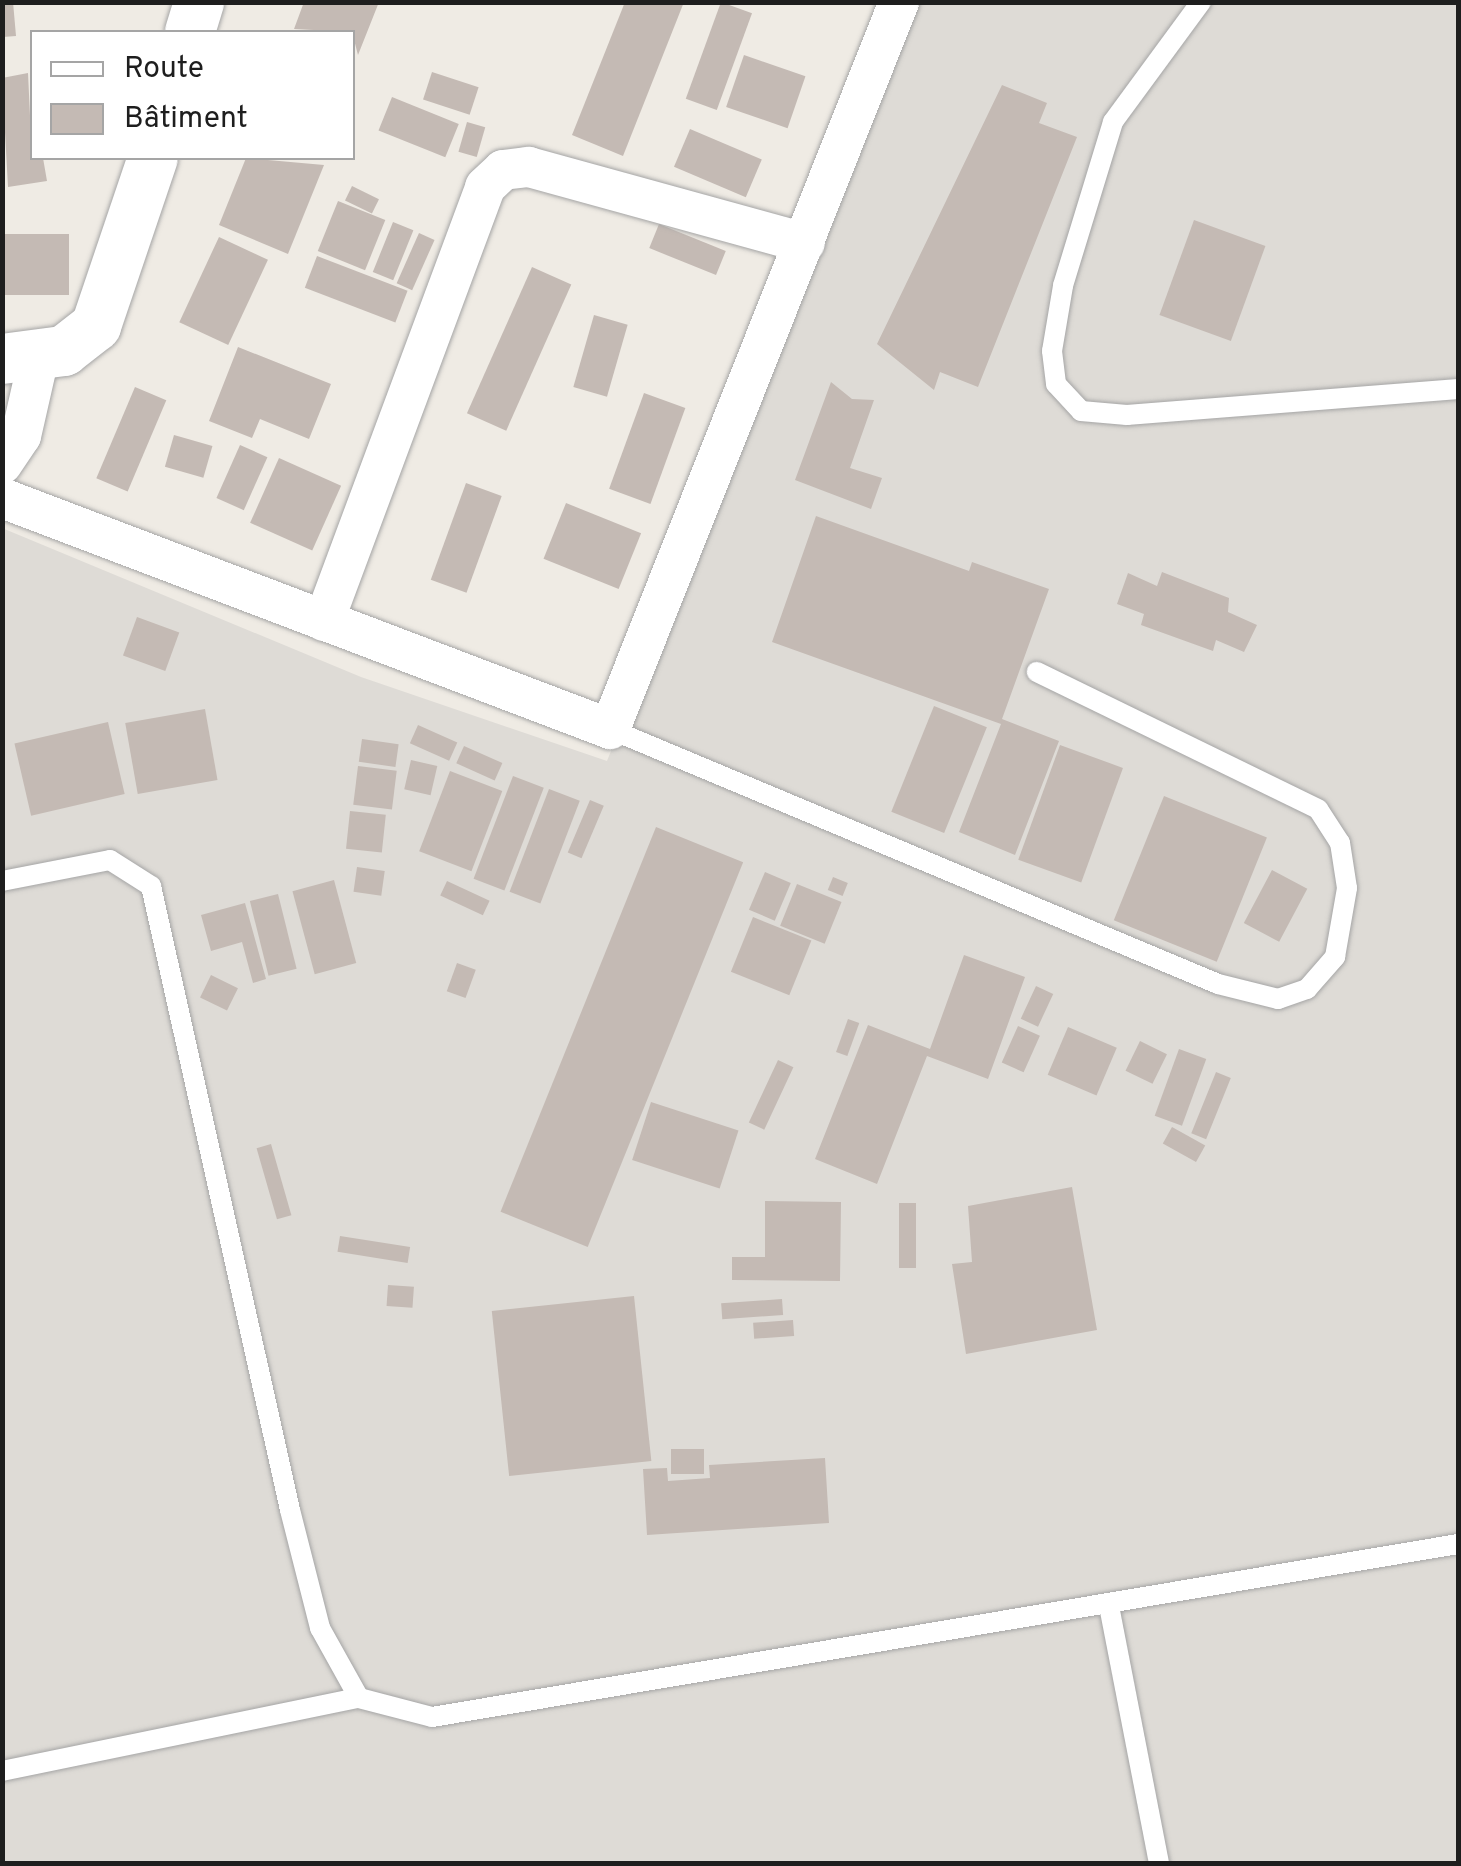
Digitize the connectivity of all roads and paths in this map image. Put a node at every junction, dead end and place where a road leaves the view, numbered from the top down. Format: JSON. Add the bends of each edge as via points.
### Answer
{"nodes":[{"id":1,"x":199,"y":2,"type":"edge"},
{"id":2,"x":899,"y":2,"type":"edge"},
{"id":3,"x":1201,"y":2,"type":"edge"},
{"id":4,"x":191,"y":30,"type":"edge"},
{"id":5,"x":152,"y":160,"type":"edge"},
{"id":6,"x":805,"y":244,"type":"junction"},
{"id":7,"x":21,"y":358,"type":"edge"},
{"id":8,"x":1458,"y":389,"type":"edge"},
{"id":9,"x":2,"y":464,"type":"edge"},
{"id":10,"x":2,"y":498,"type":"edge"},
{"id":11,"x":324,"y":620,"type":"junction"},
{"id":12,"x":1038,"y":672,"type":"dead end"},
{"id":13,"x":610,"y":728,"type":"junction"},
{"id":14,"x":2,"y":881,"type":"edge"},
{"id":15,"x":1458,"y":1544,"type":"edge"},
{"id":16,"x":1109,"y":1606,"type":"junction"},
{"id":17,"x":359,"y":1698,"type":"junction"},
{"id":18,"x":2,"y":1771,"type":"edge"},
{"id":19,"x":1160,"y":1864,"type":"edge"}],
"edges":[{"from":1,"to":4,"type":"street"},
{"from":2,"to":6,"type":"street"},
{"from":3,"to":8,"type":"lane","via":[[1113,122],[1063,286],[1052,351],[1056,384],[1081,411],[1128,415]]},
{"from":5,"to":7,"type":"street","via":[[96,326]]},
{"from":6,"to":11,"type":"street","via":[[528,166],[504,170],[485,187]]},
{"from":6,"to":13,"type":"street"},
{"from":7,"to":9,"type":"street","via":[[21,436]]},
{"from":10,"to":11,"type":"street"},
{"from":11,"to":13,"type":"street"},
{"from":12,"to":13,"type":"lane","via":[[1318,808],[1340,844],[1347,888],[1335,958],[1307,989],[1278,999],[1218,984]]},
{"from":14,"to":17,"type":"lane","via":[[110,860],[151,886],[320,1628]]},
{"from":15,"to":16,"type":"lane"},
{"from":16,"to":17,"type":"lane","via":[[432,1716]]},
{"from":16,"to":19,"type":"lane"},
{"from":17,"to":18,"type":"lane"}]}
